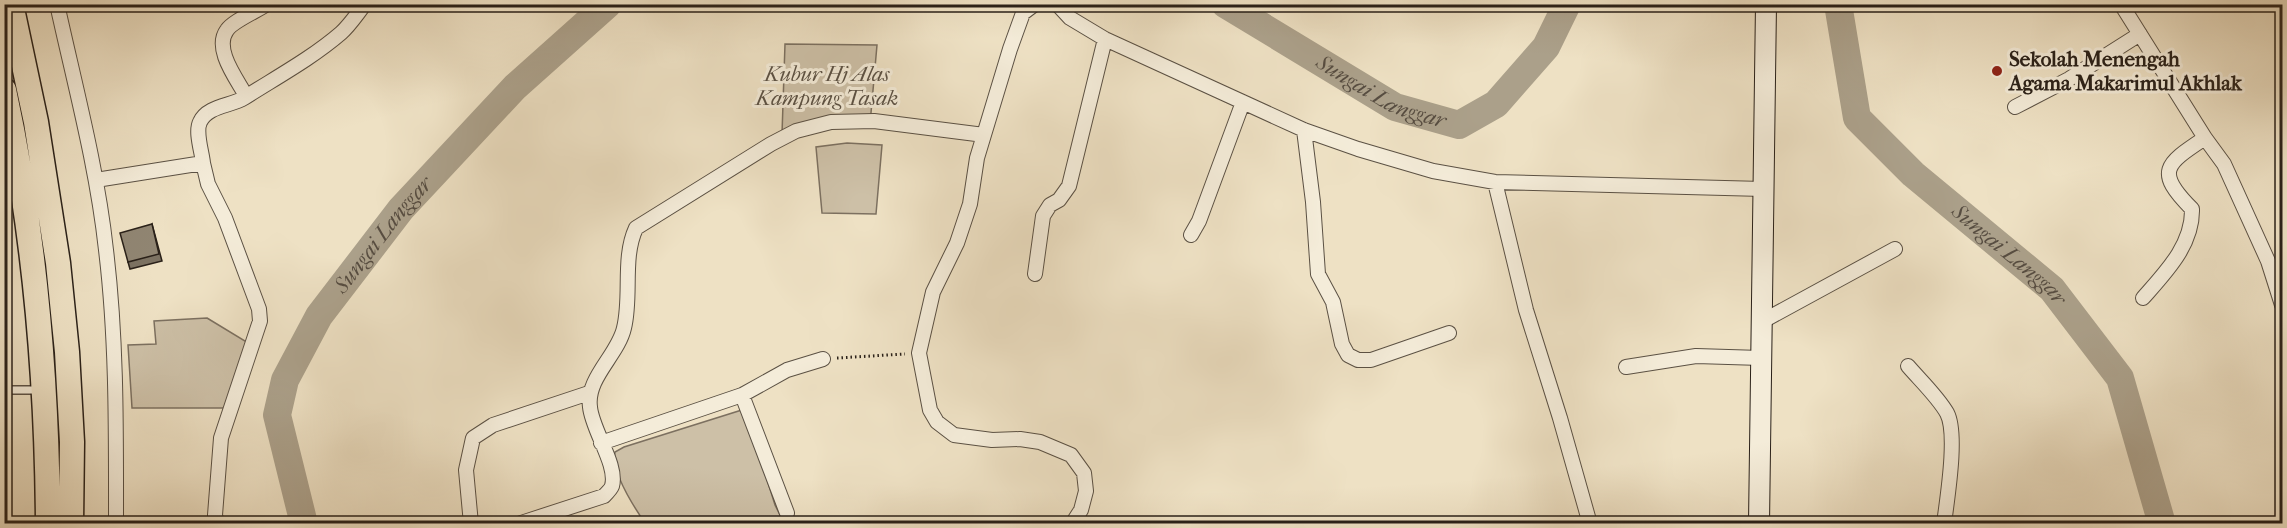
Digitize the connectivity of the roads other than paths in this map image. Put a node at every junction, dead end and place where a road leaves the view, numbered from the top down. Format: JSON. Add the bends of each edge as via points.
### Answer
{"nodes":[{"id":1,"x":11,"y":4,"type":"edge"},
{"id":2,"x":57,"y":4,"type":"edge"},
{"id":3,"x":267,"y":4,"type":"edge"},
{"id":4,"x":365,"y":4,"type":"edge"},
{"id":5,"x":1035,"y":4,"type":"edge"},
{"id":6,"x":1057,"y":4,"type":"edge"},
{"id":7,"x":1766,"y":4,"type":"edge"},
{"id":8,"x":2121,"y":4,"type":"edge"},
{"id":9,"x":2140,"y":34,"type":"junction"},
{"id":10,"x":1105,"y":39,"type":"junction"},
{"id":11,"x":4,"y":90,"type":"edge"},
{"id":12,"x":246,"y":96,"type":"junction"},
{"id":13,"x":1242,"y":102,"type":"junction"},
{"id":14,"x":2015,"y":106,"type":"dead end"},
{"id":15,"x":1304,"y":130,"type":"junction"},
{"id":16,"x":984,"y":135,"type":"junction"},
{"id":17,"x":2205,"y":138,"type":"junction"},
{"id":18,"x":203,"y":163,"type":"junction"},
{"id":19,"x":96,"y":180,"type":"junction"},
{"id":20,"x":1495,"y":182,"type":"junction"},
{"id":21,"x":1763,"y":189,"type":"junction"},
{"id":22,"x":1191,"y":235,"type":"dead end"},
{"id":23,"x":1895,"y":249,"type":"dead end"},
{"id":24,"x":1035,"y":274,"type":"dead end"},
{"id":25,"x":2142,"y":298,"type":"dead end"},
{"id":26,"x":2283,"y":305,"type":"edge"},
{"id":27,"x":1761,"y":322,"type":"junction"},
{"id":28,"x":1449,"y":333,"type":"dead end"},
{"id":29,"x":1761,"y":358,"type":"junction"},
{"id":30,"x":823,"y":359,"type":"road end"},
{"id":31,"x":1908,"y":366,"type":"dead end"},
{"id":32,"x":1626,"y":367,"type":"dead end"},
{"id":33,"x":4,"y":390,"type":"edge"},
{"id":34,"x":45,"y":390,"type":"junction"},
{"id":35,"x":589,"y":393,"type":"junction"},
{"id":36,"x":742,"y":394,"type":"junction"},
{"id":37,"x":601,"y":443,"type":"junction"},
{"id":38,"x":787,"y":513,"type":"dead end"},
{"id":39,"x":48,"y":524,"type":"edge"},
{"id":40,"x":71,"y":524,"type":"edge"},
{"id":41,"x":116,"y":524,"type":"edge"},
{"id":42,"x":217,"y":524,"type":"edge"},
{"id":43,"x":471,"y":524,"type":"edge"},
{"id":44,"x":518,"y":524,"type":"edge"},
{"id":45,"x":1072,"y":524,"type":"edge"},
{"id":46,"x":1590,"y":524,"type":"edge"},
{"id":47,"x":1759,"y":524,"type":"edge"},
{"id":48,"x":1944,"y":524,"type":"edge"}],
"edges":[{"from":1,"to":40,"type":"highway","via":[[36,122],[58,263],[72,432]]},
{"from":2,"to":19,"type":"street"},
{"from":3,"to":12,"type":"street","via":[[228,28],[222,44]]},
{"from":4,"to":12,"type":"street","via":[[322,47]]},
{"from":5,"to":16,"type":"street","via":[[1023,13]]},
{"from":6,"to":10,"type":"street","via":[[1070,18]]},
{"from":7,"to":21,"type":"main road"},
{"from":8,"to":9,"type":"street"},
{"from":9,"to":14,"type":"street","via":[[2069,79]]},
{"from":9,"to":17,"type":"street"},
{"from":10,"to":13,"type":"street"},
{"from":10,"to":24,"type":"street","via":[[1069,186],[1043,216]]},
{"from":11,"to":34,"type":"highway","via":[[34,265]]},
{"from":12,"to":18,"type":"street","via":[[212,110],[201,120]]},
{"from":13,"to":15,"type":"street"},
{"from":13,"to":22,"type":"street"},
{"from":15,"to":20,"type":"street","via":[[1433,171]]},
{"from":15,"to":28,"type":"street","via":[[1318,274],[1333,302],[1348,355],[1371,360]]},
{"from":16,"to":35,"type":"street","via":[[874,121],[831,122],[796,131],[771,144],[645,220],[636,228],[630,243],[624,329]]},
{"from":16,"to":45,"type":"street","via":[[970,204],[957,243],[933,292],[919,353],[930,410],[936,422],[954,435],[1040,442],[1071,455],[1084,473],[1086,491]]},
{"from":17,"to":25,"type":"street","via":[[2170,165],[2169,179],[2175,192],[2192,209],[2193,225],[2174,262]]},
{"from":17,"to":26,"type":"street","via":[[2224,164],[2254,226]]},
{"from":18,"to":19,"type":"street"},
{"from":18,"to":42,"type":"street","via":[[260,321],[221,438]]},
{"from":19,"to":41,"type":"street","via":[[113,336]]},
{"from":20,"to":21,"type":"street"},
{"from":20,"to":46,"type":"street","via":[[1526,310]]},
{"from":21,"to":27,"type":"main road"},
{"from":23,"to":27,"type":"street"},
{"from":27,"to":29,"type":"main road"},
{"from":29,"to":32,"type":"street","via":[[1696,356]]},
{"from":29,"to":47,"type":"main road"},
{"from":30,"to":36,"type":"street","via":[[787,370]]},
{"from":31,"to":48,"type":"street","via":[[1948,414],[1952,443]]},
{"from":33,"to":34,"type":"lane"},
{"from":34,"to":39,"type":"highway"},
{"from":35,"to":37,"type":"street"},
{"from":35,"to":43,"type":"street","via":[[493,425],[473,438],[466,470]]},
{"from":36,"to":37,"type":"street"},
{"from":36,"to":38,"type":"street"},
{"from":37,"to":44,"type":"street","via":[[613,474],[612,487],[604,496]]}]}
